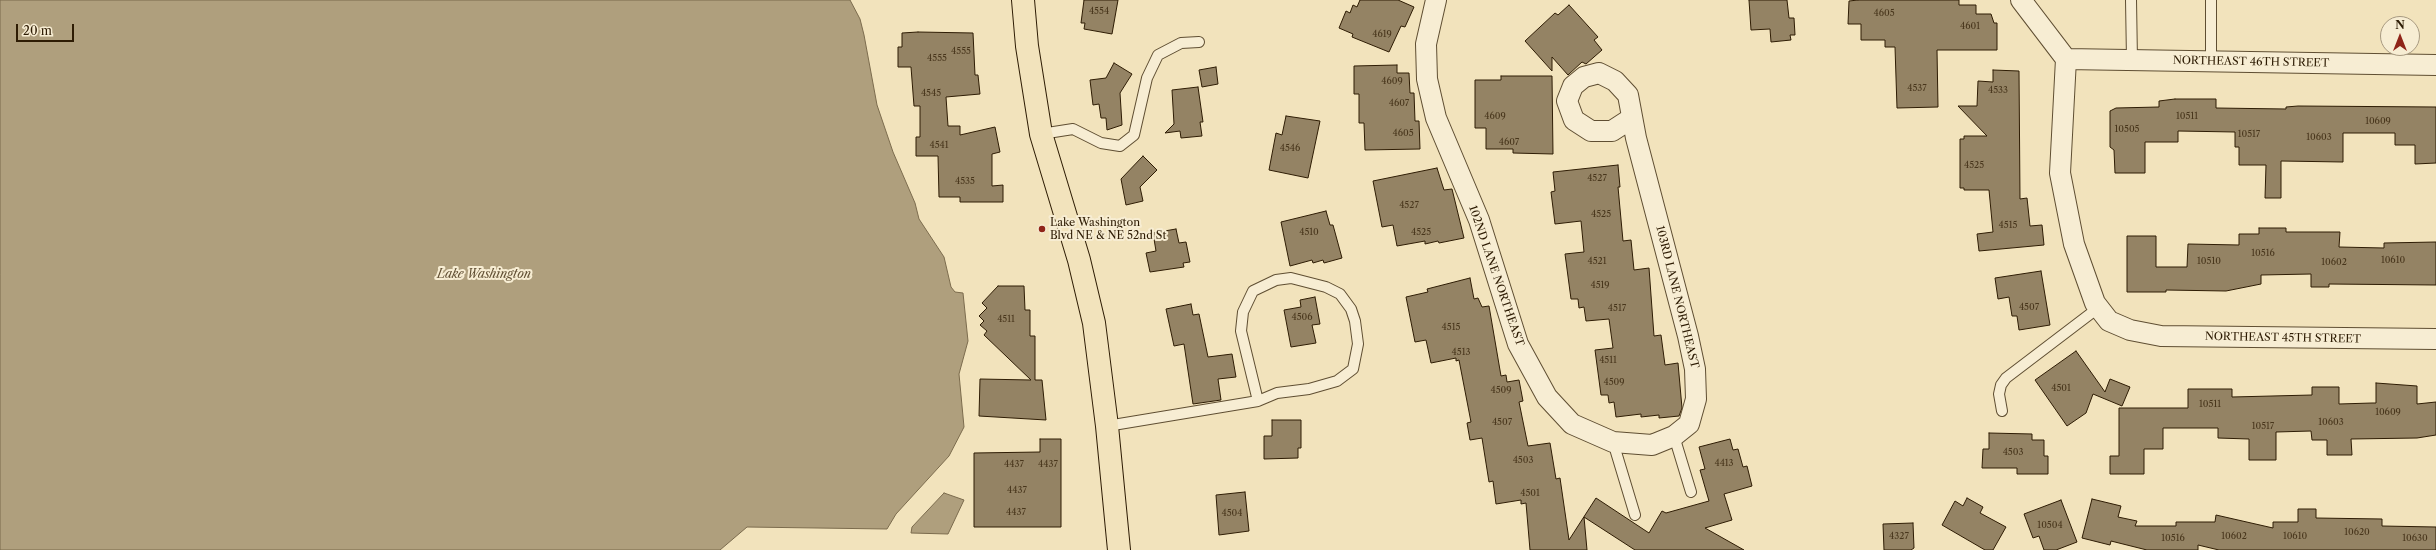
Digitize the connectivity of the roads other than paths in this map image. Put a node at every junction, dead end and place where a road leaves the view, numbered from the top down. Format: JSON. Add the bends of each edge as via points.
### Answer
{"nodes":[{"id":1,"x":1023,"y":0,"type":"edge"},
{"id":2,"x":1436,"y":0,"type":"edge"},
{"id":3,"x":2021,"y":0,"type":"edge"},
{"id":4,"x":2131,"y":0,"type":"edge"},
{"id":5,"x":2211,"y":0,"type":"edge"},
{"id":6,"x":1199,"y":42,"type":"dead end"},
{"id":7,"x":2066,"y":59,"type":"junction"},
{"id":8,"x":2132,"y":60,"type":"junction"},
{"id":9,"x":2211,"y":62,"type":"junction"},
{"id":10,"x":2436,"y":65,"type":"edge"},
{"id":11,"x":1632,"y":118,"type":"dead end"},
{"id":12,"x":1041,"y":134,"type":"junction"},
{"id":13,"x":2098,"y":308,"type":"junction"},
{"id":14,"x":2436,"y":340,"type":"edge"},
{"id":15,"x":1258,"y":401,"type":"junction"},
{"id":16,"x":2002,"y":412,"type":"dead end"},
{"id":17,"x":1572,"y":424,"type":"joint"},
{"id":18,"x":1107,"y":426,"type":"junction"},
{"id":19,"x":1674,"y":436,"type":"junction"},
{"id":20,"x":1612,"y":442,"type":"junction"},
{"id":21,"x":1691,"y":492,"type":"dead end"},
{"id":22,"x":1635,"y":515,"type":"dead end"},
{"id":23,"x":1119,"y":550,"type":"edge"}],
"edges":[{"from":1,"to":12,"type":"main road","via":[[1027,46]]},
{"from":2,"to":17,"type":"street","name":"102ND LANE NORTHEAST","via":[[1426,44],[1428,79],[1436,118],[1479,220],[1518,344],[1547,397]]},
{"from":3,"to":7,"type":"street"},
{"from":4,"to":8,"type":"lane"},
{"from":5,"to":9,"type":"lane"},
{"from":6,"to":12,"type":"lane","via":[[1181,43],[1158,55],[1147,78],[1134,135],[1120,146],[1101,143],[1073,129]]},
{"from":7,"to":8,"type":"street","name":"NORTHEAST 46TH STREET"},
{"from":7,"to":13,"type":"street","via":[[2060,173],[2074,244]]},
{"from":8,"to":9,"type":"street","name":"NORTHEAST 46TH STREET"},
{"from":9,"to":10,"type":"street","name":"NORTHEAST 46TH STREET"},
{"from":11,"to":19,"type":"street","name":"103RD LANE NORTHEAST","via":[[1695,369],[1696,399],[1689,424]]},
{"from":12,"to":18,"type":"main road","via":[[1079,260],[1094,323]]},
{"from":13,"to":14,"type":"street","name":"NORTHEAST 45TH STREET","via":[[2109,321],[2130,330],[2161,336]]},
{"from":13,"to":16,"type":"lane","via":[[2006,378],[1999,394]]},
{"from":15,"to":15,"type":"lane","via":[[1241,331],[1243,312],[1253,291],[1276,280],[1291,278],[1326,287],[1340,294],[1351,309],[1355,321],[1358,344],[1353,369],[1337,381],[1309,389],[1278,393]]},
{"from":15,"to":18,"type":"lane"},
{"from":17,"to":20,"type":"street","name":"103RD LANE NORTHEAST"},
{"from":18,"to":23,"type":"main road"},
{"from":19,"to":20,"type":"street","name":"103RD LANE NORTHEAST","via":[[1652,445]]},
{"from":19,"to":21,"type":"lane"},
{"from":20,"to":22,"type":"lane"}]}
